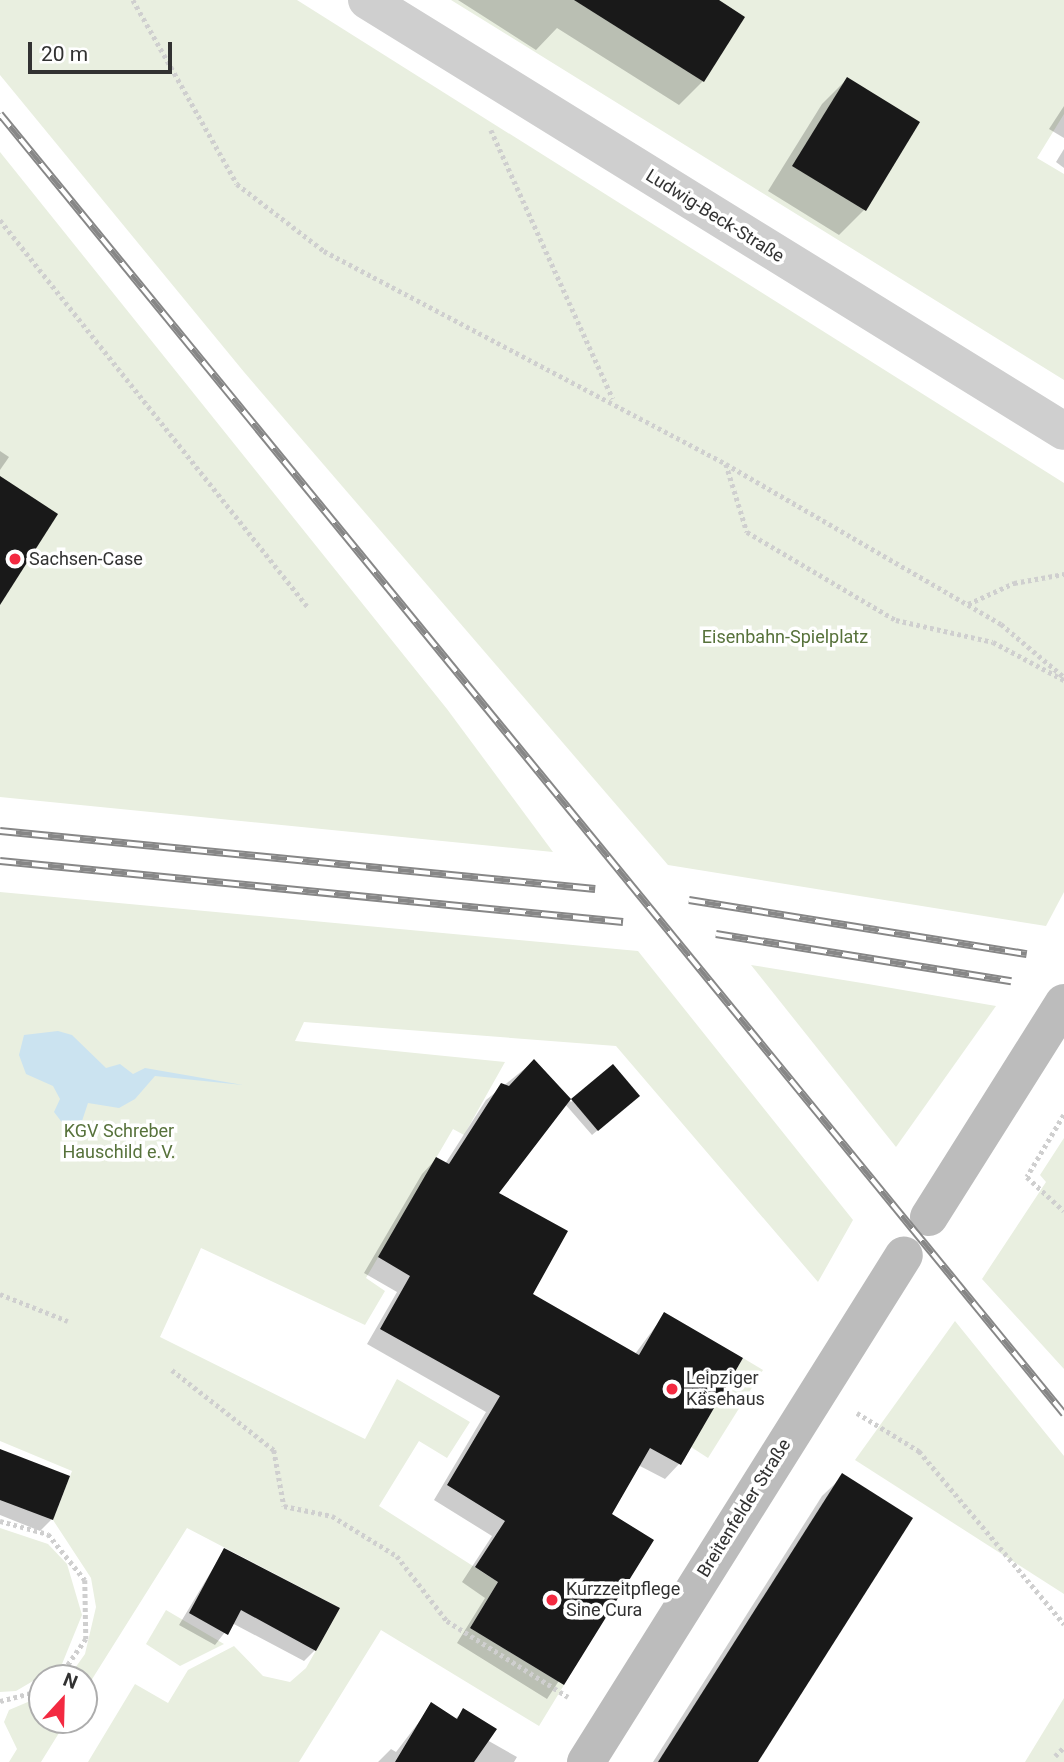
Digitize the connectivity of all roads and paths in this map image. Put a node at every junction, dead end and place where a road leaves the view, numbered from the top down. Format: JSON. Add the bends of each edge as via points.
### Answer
{"nodes":[{"id":1,"x":133,"y":0,"type":"edge"},
{"id":2,"x":367,"y":0,"type":"edge"},
{"id":3,"x":491,"y":114,"type":"dead end"},
{"id":4,"x":0,"y":220,"type":"edge"},
{"id":5,"x":614,"y":399,"type":"junction"},
{"id":6,"x":1064,"y":431,"type":"edge"},
{"id":7,"x":726,"y":464,"type":"junction"},
{"id":8,"x":1064,"y":574,"type":"edge"},
{"id":9,"x":968,"y":604,"type":"junction"},
{"id":10,"x":308,"y":607,"type":"dead end"},
{"id":11,"x":1064,"y":679,"type":"edge"},
{"id":12,"x":1064,"y":1003,"type":"edge"},
{"id":13,"x":1064,"y":1115,"type":"edge"},
{"id":14,"x":1064,"y":1211,"type":"edge"},
{"id":15,"x":929,"y":1217,"type":"dead end"},
{"id":16,"x":904,"y":1255,"type":"dead end"},
{"id":17,"x":0,"y":1294,"type":"edge"},
{"id":18,"x":68,"y":1321,"type":"dead end"},
{"id":19,"x":172,"y":1370,"type":"dead end"},
{"id":20,"x":818,"y":1388,"type":"junction"},
{"id":21,"x":0,"y":1521,"type":"edge"},
{"id":22,"x":1064,"y":1625,"type":"edge"},
{"id":23,"x":69,"y":1664,"type":"edge"},
{"id":24,"x":28,"y":1694,"type":"edge"},
{"id":25,"x":568,"y":1697,"type":"dead end"},
{"id":26,"x":0,"y":1701,"type":"edge"},
{"id":27,"x":1064,"y":1747,"type":"edge"},
{"id":28,"x":1055,"y":1756,"type":"dead end"},
{"id":29,"x":586,"y":1762,"type":"edge"}],
"edges":[{"from":1,"to":5,"type":"path","via":[[237,184],[324,251]]},
{"from":2,"to":6,"type":"street","name":"Ludwig-Beck-Straße"},
{"from":3,"to":5,"type":"path","via":[[492,139]]},
{"from":4,"to":10,"type":"path"},
{"from":5,"to":7,"type":"path"},
{"from":7,"to":9,"type":"path"},
{"from":7,"to":11,"type":"path","via":[[747,532],[895,620],[993,642]]},
{"from":8,"to":9,"type":"path","via":[[1014,583]]},
{"from":9,"to":11,"type":"path"},
{"from":12,"to":15,"type":"main road"},
{"from":13,"to":14,"type":"path","via":[[1027,1177]]},
{"from":16,"to":20,"type":"main road","name":"Breitenfelder Straße"},
{"from":17,"to":18,"type":"path"},
{"from":19,"to":25,"type":"path","via":[[274,1450],[284,1506],[332,1516],[397,1556],[447,1621]]},
{"from":20,"to":22,"type":"path","via":[[919,1451]]},
{"from":20,"to":29,"type":"main road","name":"Breitenfelder Straße"},
{"from":21,"to":23,"type":"path","via":[[48,1534],[85,1580],[86,1639]]},
{"from":24,"to":26,"type":"path"},
{"from":27,"to":28,"type":"path"}]}
